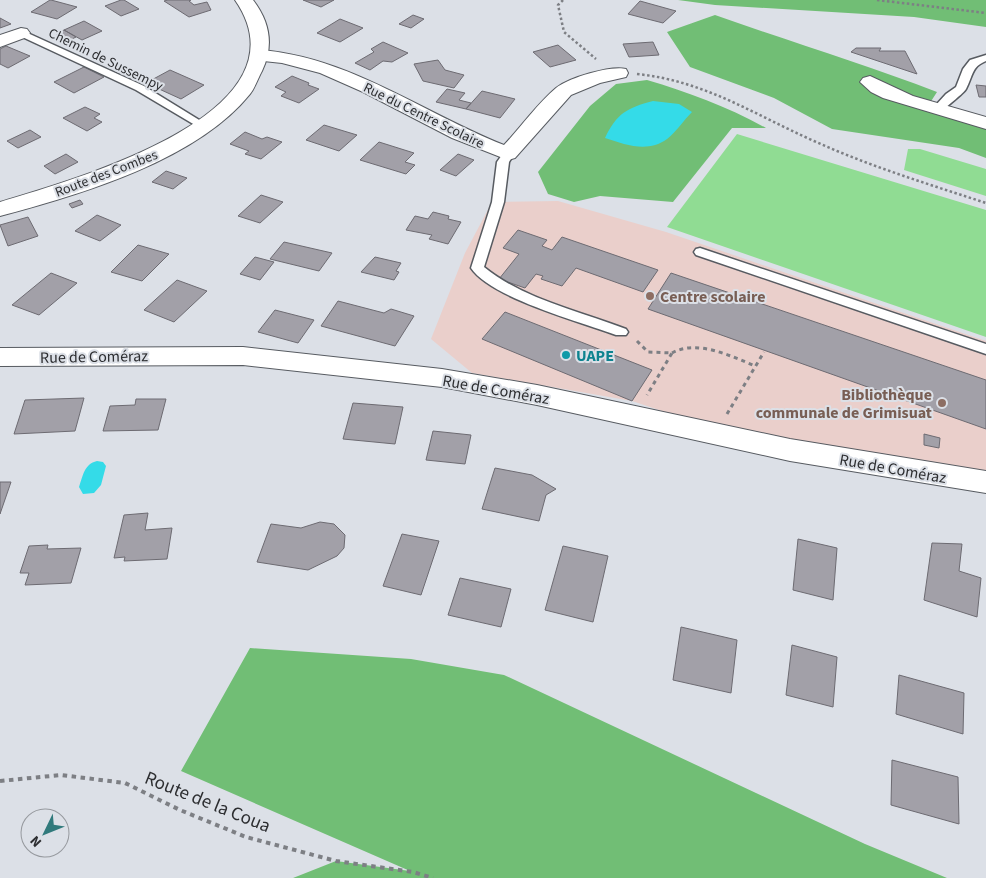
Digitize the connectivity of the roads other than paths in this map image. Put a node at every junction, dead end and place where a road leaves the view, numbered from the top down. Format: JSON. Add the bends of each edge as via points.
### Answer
{"nodes":[{"id":1,"x":244,"y":0,"type":"edge"},
{"id":2,"x":21,"y":33,"type":"joint"},
{"id":3,"x":0,"y":42,"type":"edge"},
{"id":4,"x":260,"y":56,"type":"junction"},
{"id":5,"x":986,"y":58,"type":"edge"},
{"id":6,"x":614,"y":74,"type":"road end"},
{"id":7,"x":870,"y":82,"type":"dead end"},
{"id":8,"x":939,"y":108,"type":"junction"},
{"id":9,"x":986,"y":123,"type":"edge"},
{"id":10,"x":204,"y":126,"type":"junction"},
{"id":11,"x":508,"y":154,"type":"junction"},
{"id":12,"x":0,"y":209,"type":"edge"},
{"id":13,"x":700,"y":252,"type":"dead end"},
{"id":14,"x":627,"y":335,"type":"road end"},
{"id":15,"x":986,"y":349,"type":"edge"},
{"id":16,"x":0,"y":357,"type":"edge"},
{"id":17,"x":975,"y":478,"type":"edge"}],
"edges":[{"from":1,"to":4,"type":"street","name":"Route des Combes","via":[[258,24],[262,44]]},
{"from":2,"to":3,"type":"street"},
{"from":2,"to":10,"type":"lane","name":"Chemin de Sussempy","via":[[140,88]]},
{"from":4,"to":10,"type":"street","name":"Route des Combes","via":[[247,86]]},
{"from":4,"to":11,"type":"street","name":"Rue du Centre Scolaire","via":[[288,59],[344,77],[380,92],[454,132]]},
{"from":5,"to":8,"type":"lane","via":[[974,62],[961,89]]},
{"from":6,"to":11,"type":"street","via":[[579,83],[564,91]]},
{"from":7,"to":8,"type":"street","via":[[882,90]]},
{"from":8,"to":9,"type":"street"},
{"from":10,"to":12,"type":"street","name":"Route des Combes","via":[[167,149],[124,168]]},
{"from":11,"to":14,"type":"lane","via":[[502,162],[498,202],[477,268],[505,288]]},
{"from":13,"to":15,"type":"lane"},
{"from":16,"to":17,"type":"street","name":"Rue de Coméraz","via":[[219,355],[463,381],[720,434]]}]}
